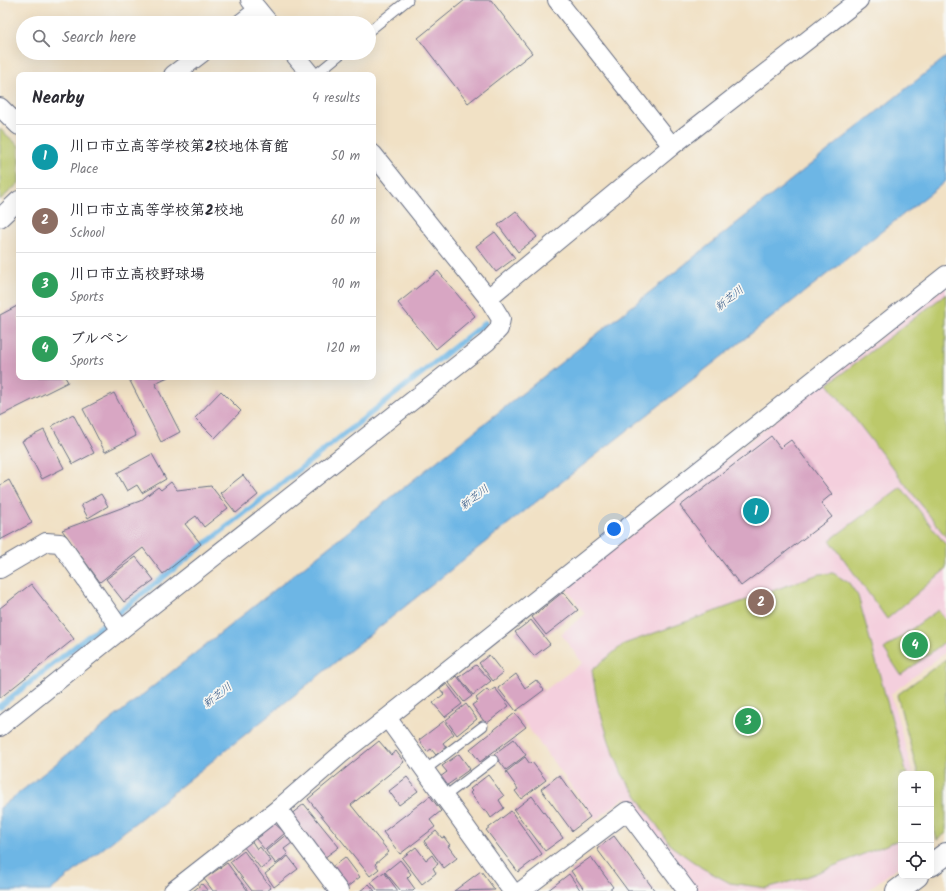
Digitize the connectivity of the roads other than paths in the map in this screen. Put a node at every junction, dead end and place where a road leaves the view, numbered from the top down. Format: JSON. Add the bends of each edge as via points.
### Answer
{"nodes":[{"id":1,"x":408,"y":0,"type":"edge"},
{"id":2,"x":558,"y":0,"type":"edge"},
{"id":3,"x":859,"y":0,"type":"edge"},
{"id":4,"x":376,"y":25,"type":"edge"},
{"id":5,"x":193,"y":60,"type":"edge"},
{"id":6,"x":299,"y":60,"type":"edge"},
{"id":7,"x":333,"y":60,"type":"edge"},
{"id":8,"x":178,"y":72,"type":"edge"},
{"id":9,"x":309,"y":72,"type":"edge"},
{"id":10,"x":319,"y":72,"type":"edge"},
{"id":11,"x":0,"y":107,"type":"edge"},
{"id":12,"x":16,"y":123,"type":"edge"},
{"id":13,"x":672,"y":146,"type":"junction"},
{"id":14,"x":376,"y":158,"type":"edge"},
{"id":15,"x":16,"y":203,"type":"edge"},
{"id":16,"x":0,"y":218,"type":"edge"},
{"id":17,"x":946,"y":275,"type":"edge"},
{"id":18,"x":488,"y":298,"type":"junction"},
{"id":19,"x":0,"y":570,"type":"edge"},
{"id":20,"x":121,"y":630,"type":"junction"},
{"id":21,"x":388,"y":718,"type":"junction"},
{"id":22,"x":0,"y":726,"type":"edge"},
{"id":23,"x":483,"y":726,"type":"dead end"},
{"id":24,"x":493,"y":760,"type":"dead end"},
{"id":25,"x":425,"y":770,"type":"junction"},
{"id":26,"x":444,"y":797,"type":"junction"},
{"id":27,"x":278,"y":809,"type":"junction"},
{"id":28,"x":946,"y":854,"type":"edge"},
{"id":29,"x":934,"y":863,"type":"edge"},
{"id":30,"x":913,"y":879,"type":"edge"},
{"id":31,"x":173,"y":891,"type":"edge"},
{"id":32,"x":339,"y":891,"type":"edge"},
{"id":33,"x":512,"y":891,"type":"edge"},
{"id":34,"x":521,"y":891,"type":"edge"},
{"id":35,"x":687,"y":891,"type":"edge"},
{"id":36,"x":897,"y":891,"type":"edge"}],
"edges":[{"from":1,"to":4,"type":"lane"},
{"from":2,"to":13,"type":"street"},
{"from":3,"to":13,"type":"street"},
{"from":5,"to":8,"type":"street"},
{"from":6,"to":9,"type":"street"},
{"from":7,"to":10,"type":"lane"},
{"from":11,"to":12,"type":"street"},
{"from":13,"to":18,"type":"street"},
{"from":14,"to":18,"type":"street"},
{"from":15,"to":16,"type":"street"},
{"from":17,"to":21,"type":"street"},
{"from":18,"to":20,"type":"street","via":[[501,319],[499,329],[487,342]]},
{"from":19,"to":20,"type":"street","via":[[46,542],[60,543]]},
{"from":20,"to":22,"type":"street"},
{"from":21,"to":25,"type":"street"},
{"from":21,"to":27,"type":"street","via":[[340,755]]},
{"from":23,"to":25,"type":"lane"},
{"from":24,"to":26,"type":"lane"},
{"from":25,"to":26,"type":"street"},
{"from":26,"to":33,"type":"street"},
{"from":27,"to":31,"type":"street"},
{"from":27,"to":32,"type":"street"},
{"from":28,"to":29,"type":"street"},
{"from":30,"to":36,"type":"street"},
{"from":34,"to":35,"type":"street","via":[[627,811]]}]}
